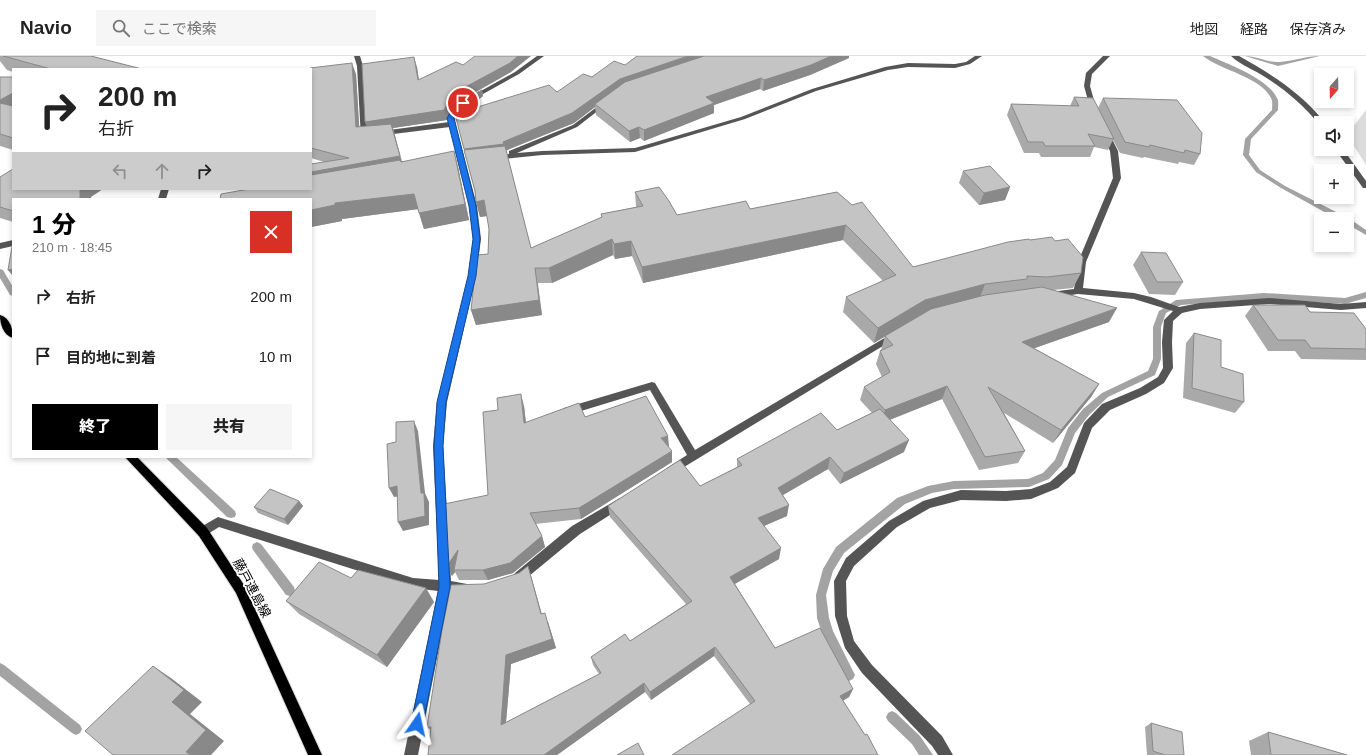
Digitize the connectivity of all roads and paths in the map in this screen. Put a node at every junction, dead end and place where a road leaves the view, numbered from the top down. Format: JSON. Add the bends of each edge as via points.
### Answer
{"nodes":[{"id":1,"x":357,"y":56,"type":"edge"},
{"id":2,"x":541,"y":56,"type":"edge"},
{"id":3,"x":978,"y":56,"type":"edge"},
{"id":4,"x":1106,"y":56,"type":"edge"},
{"id":5,"x":1234,"y":56,"type":"edge"},
{"id":6,"x":612,"y":97,"type":"edge"},
{"id":7,"x":1315,"y":116,"type":"edge"},
{"id":8,"x":452,"y":124,"type":"junction"},
{"id":9,"x":1344,"y":156,"type":"edge"},
{"id":10,"x":500,"y":158,"type":"junction"},
{"id":11,"x":485,"y":159,"type":"edge"},
{"id":12,"x":1366,"y":186,"type":"edge"},
{"id":13,"x":12,"y":243,"type":"edge"},
{"id":14,"x":0,"y":246,"type":"edge"},
{"id":15,"x":1078,"y":291,"type":"junction"},
{"id":16,"x":1040,"y":296,"type":"edge"},
{"id":17,"x":1366,"y":305,"type":"edge"},
{"id":18,"x":1177,"y":309,"type":"junction"},
{"id":19,"x":0,"y":318,"type":"edge"},
{"id":20,"x":903,"y":331,"type":"edge"},
{"id":21,"x":12,"y":334,"type":"edge"},
{"id":22,"x":562,"y":412,"type":"edge"},
{"id":23,"x":693,"y":456,"type":"junction"},
{"id":24,"x":131,"y":458,"type":"edge"},
{"id":25,"x":662,"y":477,"type":"edge"},
{"id":26,"x":629,"y":497,"type":"edge"},
{"id":27,"x":203,"y":532,"type":"junction"},
{"id":28,"x":511,"y":580,"type":"edge"},
{"id":29,"x":445,"y":587,"type":"junction"},
{"id":30,"x":475,"y":588,"type":"edge"},
{"id":31,"x":315,"y":755,"type":"edge"},
{"id":32,"x":411,"y":755,"type":"edge"},
{"id":33,"x":946,"y":755,"type":"edge"}],
"edges":[{"from":1,"to":8,"type":"street","via":[[360,66],[364,136]]},
{"from":2,"to":8,"type":"street","via":[[517,73],[463,103],[450,118]]},
{"from":3,"to":10,"type":"street","via":[[968,64],[955,66],[887,68],[814,90],[743,118],[635,150]]},
{"from":4,"to":15,"type":"street","via":[[1089,73],[1087,86],[1092,107],[1114,152],[1118,178],[1082,262]]},
{"from":5,"to":7,"type":"street","via":[[1290,90]]},
{"from":6,"to":10,"type":"street","via":[[575,126]]},
{"from":8,"to":29,"type":"street","via":[[473,206],[477,239],[472,276],[442,402],[438,446]]},
{"from":9,"to":12,"type":"street"},
{"from":10,"to":11,"type":"street"},
{"from":13,"to":14,"type":"street"},
{"from":15,"to":16,"type":"street"},
{"from":15,"to":18,"type":"street","via":[[1134,296]]},
{"from":17,"to":18,"type":"street","via":[[1341,307],[1269,301]]},
{"from":18,"to":33,"type":"street","via":[[1169,320],[1168,368],[1161,380],[1106,407],[1088,426],[1071,470],[1054,485],[1031,494],[961,495],[927,504],[893,524],[850,562],[840,581],[841,616],[849,644],[867,669],[937,741]]},
{"from":19,"to":21,"type":"main road"},
{"from":20,"to":23,"type":"street"},
{"from":22,"to":23,"type":"street","via":[[652,386]]},
{"from":23,"to":25,"type":"street"},
{"from":24,"to":27,"type":"main road","name":"藤戸連島線"},
{"from":26,"to":28,"type":"street","via":[[576,530],[518,578]]},
{"from":27,"to":29,"type":"street","via":[[218,522],[413,583]]},
{"from":27,"to":31,"type":"main road","name":"藤戸連島線","via":[[240,589]]},
{"from":29,"to":30,"type":"street"},
{"from":29,"to":32,"type":"street"}]}
